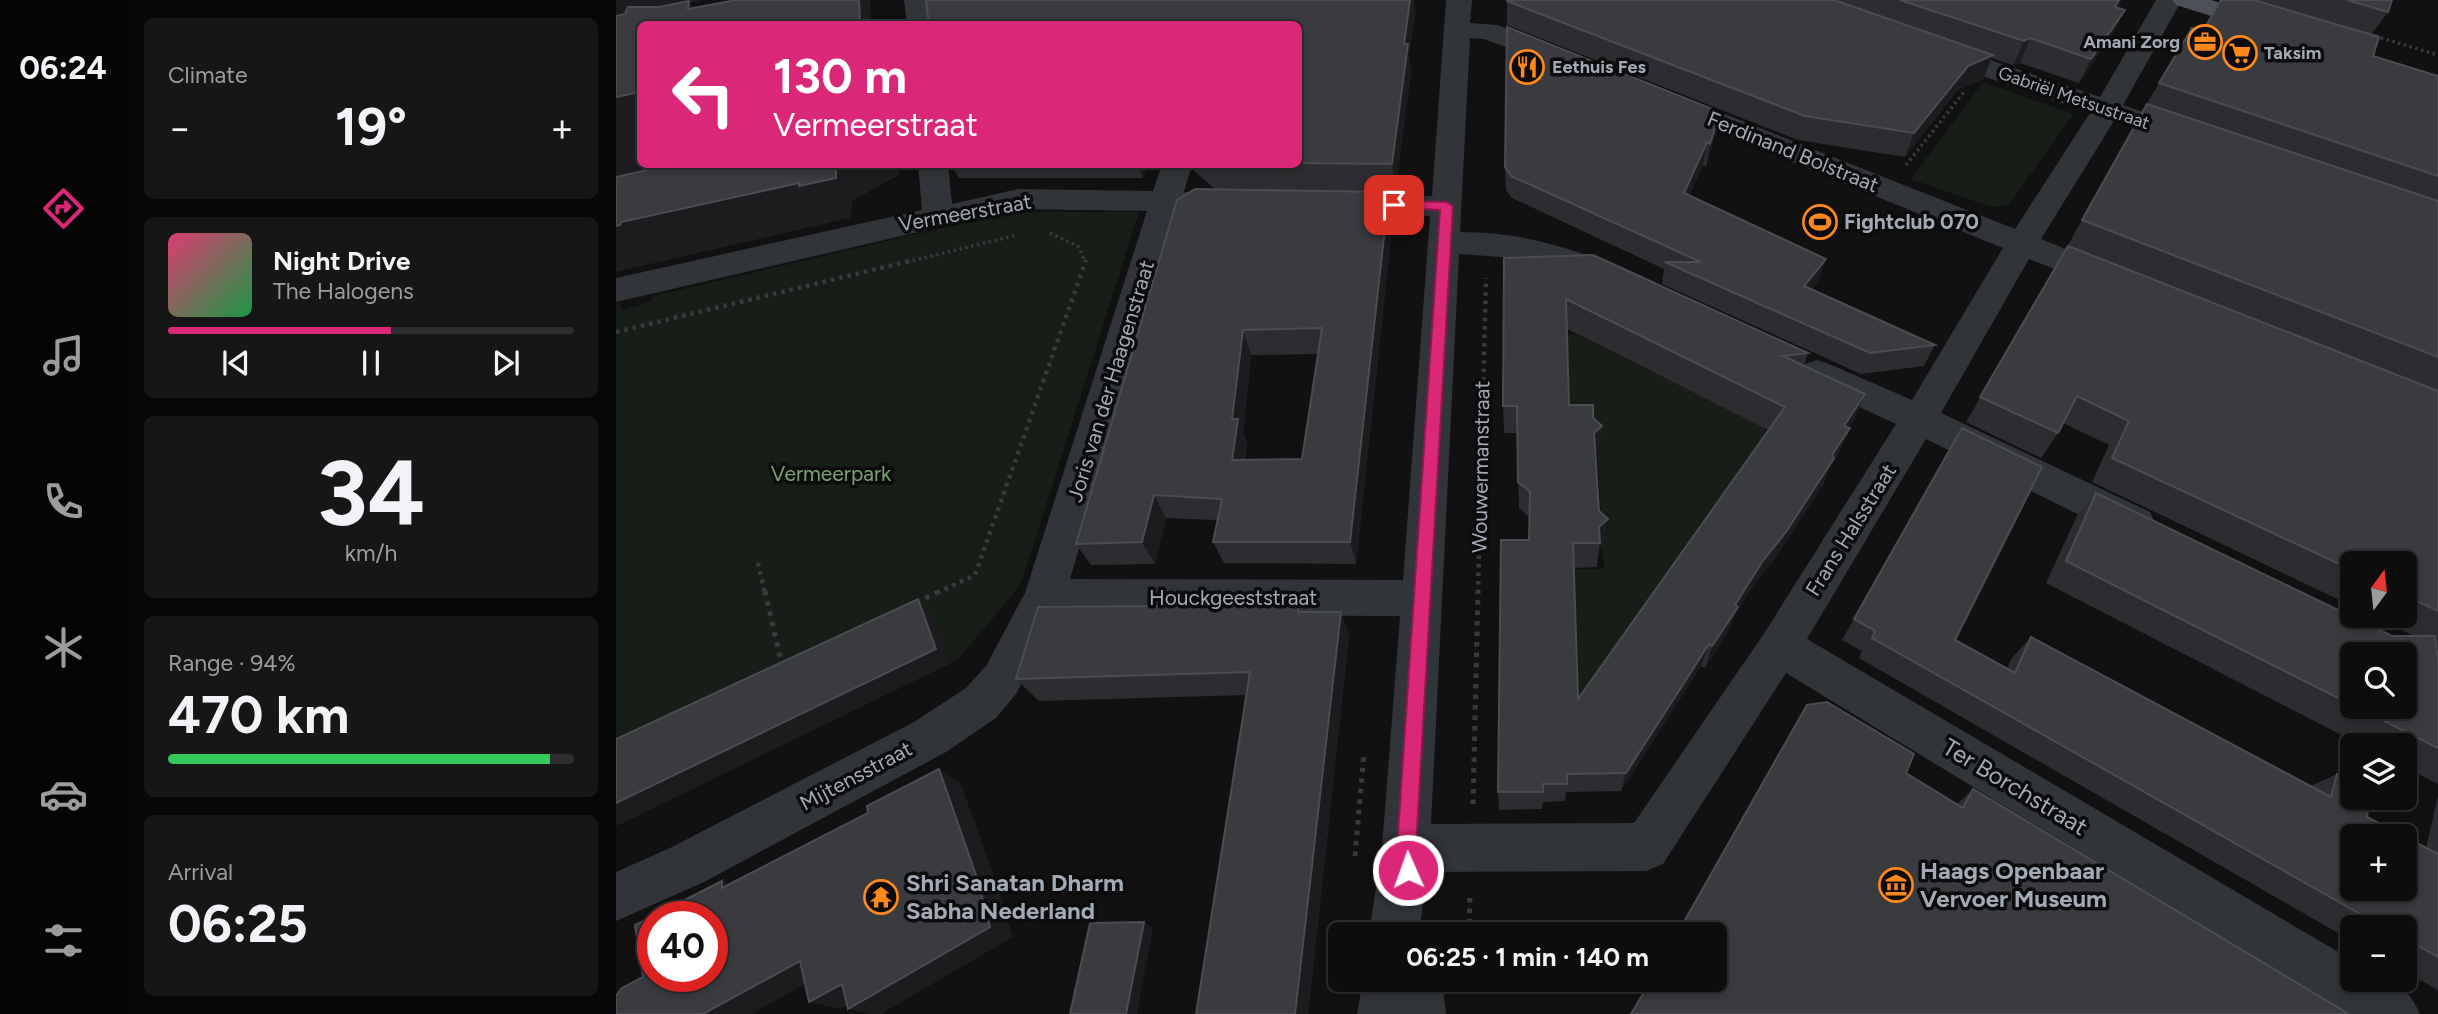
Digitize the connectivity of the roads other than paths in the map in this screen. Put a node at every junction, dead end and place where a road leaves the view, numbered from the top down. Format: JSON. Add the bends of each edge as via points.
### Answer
{"nodes":[{"id":1,"x":917,"y":0,"type":"edge"},
{"id":2,"x":2169,"y":0,"type":"edge"},
{"id":3,"x":2185,"y":0,"type":"edge"},
{"id":4,"x":1458,"y":15,"type":"edge"},
{"id":5,"x":919,"y":21,"type":"edge"},
{"id":6,"x":2294,"y":34,"type":"edge"},
{"id":7,"x":1919,"y":44,"type":"edge"},
{"id":8,"x":1579,"y":66,"type":"edge"},
{"id":9,"x":1643,"y":92,"type":"edge"},
{"id":10,"x":2107,"y":109,"type":"junction"},
{"id":11,"x":2209,"y":145,"type":"edge"},
{"id":12,"x":933,"y":168,"type":"edge"},
{"id":13,"x":1176,"y":168,"type":"edge"},
{"id":14,"x":1166,"y":201,"type":"junction"},
{"id":15,"x":1219,"y":202,"type":"edge"},
{"id":16,"x":1313,"y":204,"type":"edge"},
{"id":17,"x":1446,"y":206,"type":"junction"},
{"id":18,"x":938,"y":216,"type":"junction"},
{"id":19,"x":1444,"y":243,"type":"junction"},
{"id":20,"x":2022,"y":244,"type":"junction"},
{"id":21,"x":1634,"y":289,"type":"edge"},
{"id":22,"x":616,"y":290,"type":"edge"},
{"id":23,"x":2135,"y":290,"type":"edge"},
{"id":24,"x":1794,"y":362,"type":"edge"},
{"id":25,"x":1919,"y":419,"type":"junction"},
{"id":26,"x":2167,"y":540,"type":"edge"},
{"id":27,"x":1044,"y":597,"type":"junction"},
{"id":28,"x":1422,"y":598,"type":"junction"},
{"id":29,"x":1780,"y":646,"type":"junction"},
{"id":30,"x":1406,"y":848,"type":"junction"},
{"id":31,"x":616,"y":897,"type":"edge"},
{"id":32,"x":1396,"y":922,"type":"edge"},
{"id":33,"x":1413,"y":922,"type":"edge"},
{"id":34,"x":1386,"y":992,"type":"edge"},
{"id":35,"x":1419,"y":992,"type":"edge"},
{"id":36,"x":1383,"y":1014,"type":"edge"},
{"id":37,"x":1420,"y":1014,"type":"edge"},
{"id":38,"x":2394,"y":1014,"type":"edge"}],
"edges":[{"from":1,"to":5,"type":"street"},
{"from":2,"to":10,"type":"street","name":"Frans Halsstraat"},
{"from":3,"to":6,"type":"main road"},
{"from":4,"to":8,"type":"street"},
{"from":4,"to":17,"type":"street"},
{"from":7,"to":10,"type":"street","name":"Gabriël Metsustraat"},
{"from":9,"to":20,"type":"street","name":"Ferdinand Bolstraat"},
{"from":10,"to":11,"type":"street","name":"Gabriël Metsustraat"},
{"from":10,"to":20,"type":"street","name":"Frans Halsstraat"},
{"from":12,"to":18,"type":"street"},
{"from":13,"to":14,"type":"street","name":"Joris van der Haagenstraat"},
{"from":14,"to":15,"type":"street","name":"Vermeerstraat"},
{"from":14,"to":18,"type":"street","name":"Vermeerstraat","via":[[1018,199]]},
{"from":14,"to":27,"type":"street","name":"Joris van der Haagenstraat"},
{"from":16,"to":17,"type":"street"},
{"from":17,"to":19,"type":"street"},
{"from":18,"to":22,"type":"street","name":"Vermeerstraat"},
{"from":19,"to":21,"type":"street","via":[[1487,242],[1544,250]]},
{"from":19,"to":28,"type":"street"},
{"from":20,"to":23,"type":"street","name":"Ferdinand Bolstraat"},
{"from":20,"to":25,"type":"street","name":"Frans Halsstraat"},
{"from":24,"to":25,"type":"street"},
{"from":25,"to":26,"type":"street"},
{"from":25,"to":29,"type":"street","name":"Frans Halsstraat"},
{"from":27,"to":28,"type":"street","name":"Houckgeeststraat"},
{"from":27,"to":31,"type":"street","name":"Mijtensstraat","via":[[1001,680],[959,719],[699,859]]},
{"from":28,"to":30,"type":"street"},
{"from":29,"to":30,"type":"street","name":"Frans Halsstraat","via":[[1646,847]]},
{"from":29,"to":38,"type":"street","name":"Ter Borchstraat"},
{"from":30,"to":32,"type":"street"},
{"from":30,"to":33,"type":"street"},
{"from":34,"to":36,"type":"street"},
{"from":35,"to":37,"type":"street"}]}
